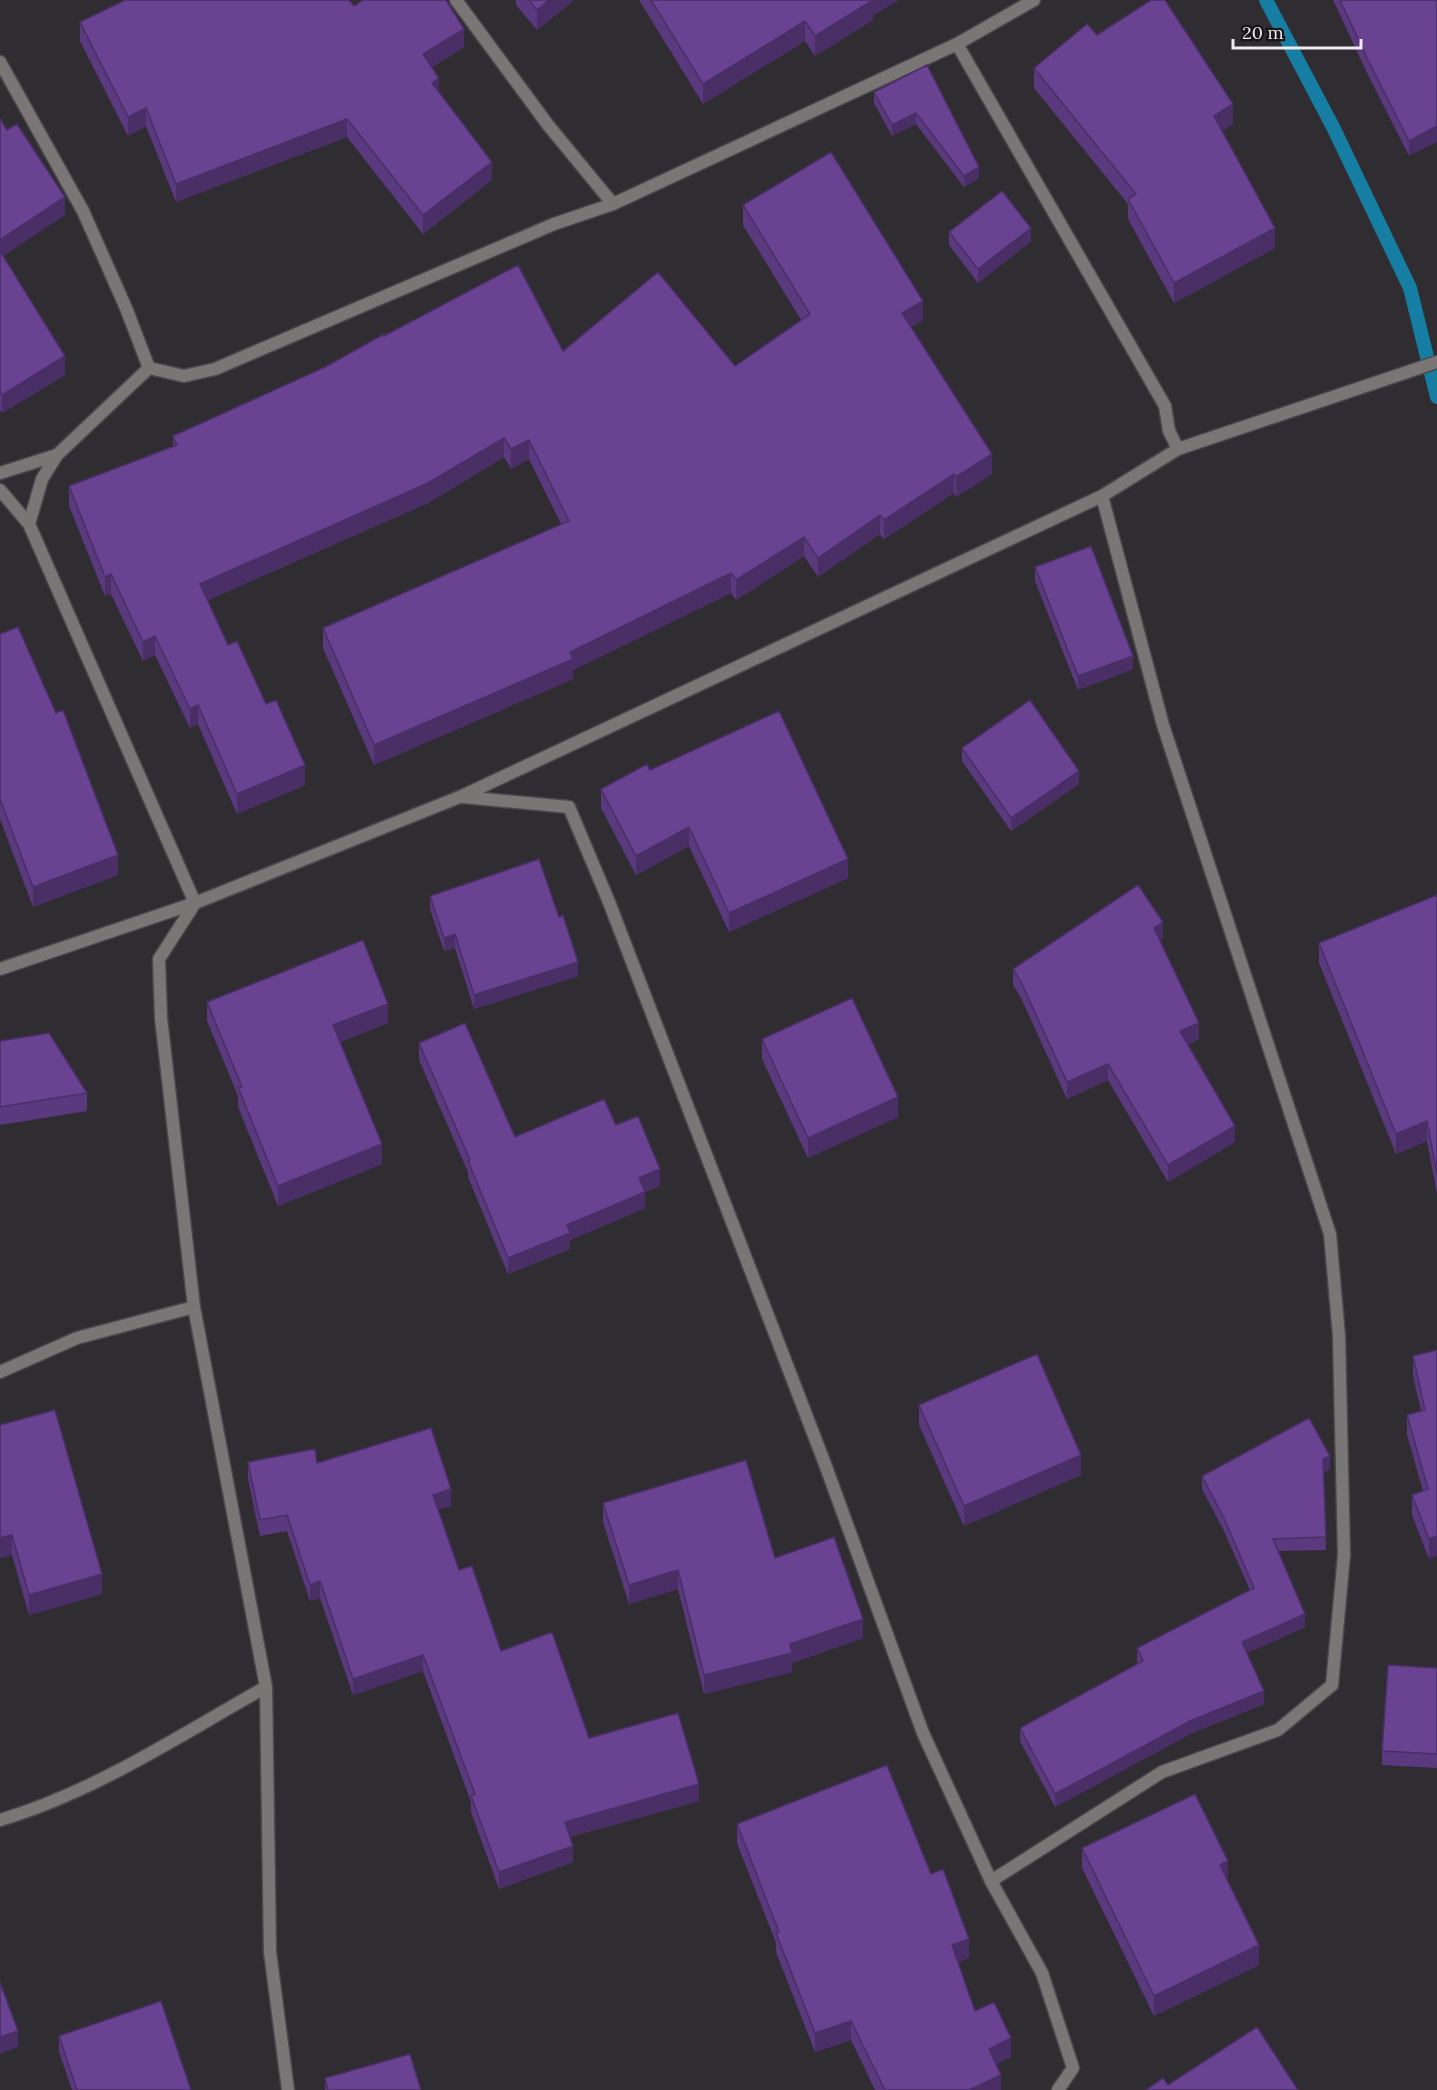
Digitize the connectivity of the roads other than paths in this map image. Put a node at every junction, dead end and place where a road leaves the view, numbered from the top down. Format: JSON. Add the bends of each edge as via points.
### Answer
{"nodes":[{"id":1,"x":456,"y":0,"type":"edge"},
{"id":2,"x":1034,"y":0,"type":"edge"},
{"id":3,"x":957,"y":44,"type":"junction"},
{"id":4,"x":0,"y":62,"type":"edge"},
{"id":5,"x":614,"y":204,"type":"junction"},
{"id":6,"x":1437,"y":362,"type":"edge"},
{"id":7,"x":149,"y":368,"type":"junction"},
{"id":8,"x":1178,"y":449,"type":"junction"},
{"id":9,"x":57,"y":455,"type":"junction"},
{"id":10,"x":0,"y":473,"type":"edge"},
{"id":11,"x":0,"y":490,"type":"edge"},
{"id":12,"x":1102,"y":496,"type":"junction"},
{"id":13,"x":29,"y":524,"type":"junction"},
{"id":14,"x":462,"y":796,"type":"junction"},
{"id":15,"x":195,"y":903,"type":"junction"},
{"id":16,"x":0,"y":969,"type":"edge"},
{"id":17,"x":194,"y":1307,"type":"junction"},
{"id":18,"x":0,"y":1372,"type":"edge"},
{"id":19,"x":266,"y":1687,"type":"junction"},
{"id":20,"x":0,"y":1820,"type":"edge"},
{"id":21,"x":991,"y":1881,"type":"junction"},
{"id":22,"x":288,"y":2090,"type":"edge"},
{"id":23,"x":1058,"y":2090,"type":"edge"}],
"edges":[{"from":1,"to":5,"type":"street","via":[[548,125]]},
{"from":2,"to":3,"type":"street"},
{"from":3,"to":5,"type":"street"},
{"from":3,"to":8,"type":"street","via":[[1165,406],[1169,431]]},
{"from":4,"to":7,"type":"street","via":[[83,211]]},
{"from":5,"to":7,"type":"street","via":[[554,224],[215,369],[184,376]]},
{"from":6,"to":8,"type":"street"},
{"from":7,"to":9,"type":"street"},
{"from":8,"to":12,"type":"street"},
{"from":9,"to":10,"type":"street"},
{"from":9,"to":13,"type":"street","via":[[42,479]]},
{"from":11,"to":13,"type":"street"},
{"from":12,"to":14,"type":"street"},
{"from":12,"to":21,"type":"street","via":[[1163,725],[1329,1234],[1339,1336],[1344,1555],[1332,1685],[1278,1730],[1162,1772]]},
{"from":13,"to":15,"type":"street"},
{"from":14,"to":15,"type":"street"},
{"from":14,"to":21,"type":"street","via":[[569,807],[825,1464],[923,1733]]},
{"from":15,"to":16,"type":"street"},
{"from":15,"to":17,"type":"street","via":[[159,959],[161,1018]]},
{"from":17,"to":18,"type":"street","via":[[77,1338]]},
{"from":17,"to":19,"type":"street"},
{"from":19,"to":20,"type":"street","via":[[115,1772],[33,1810]]},
{"from":19,"to":22,"type":"street","via":[[270,1952]]},
{"from":21,"to":23,"type":"street","via":[[1042,1973],[1073,2068]]}]}
